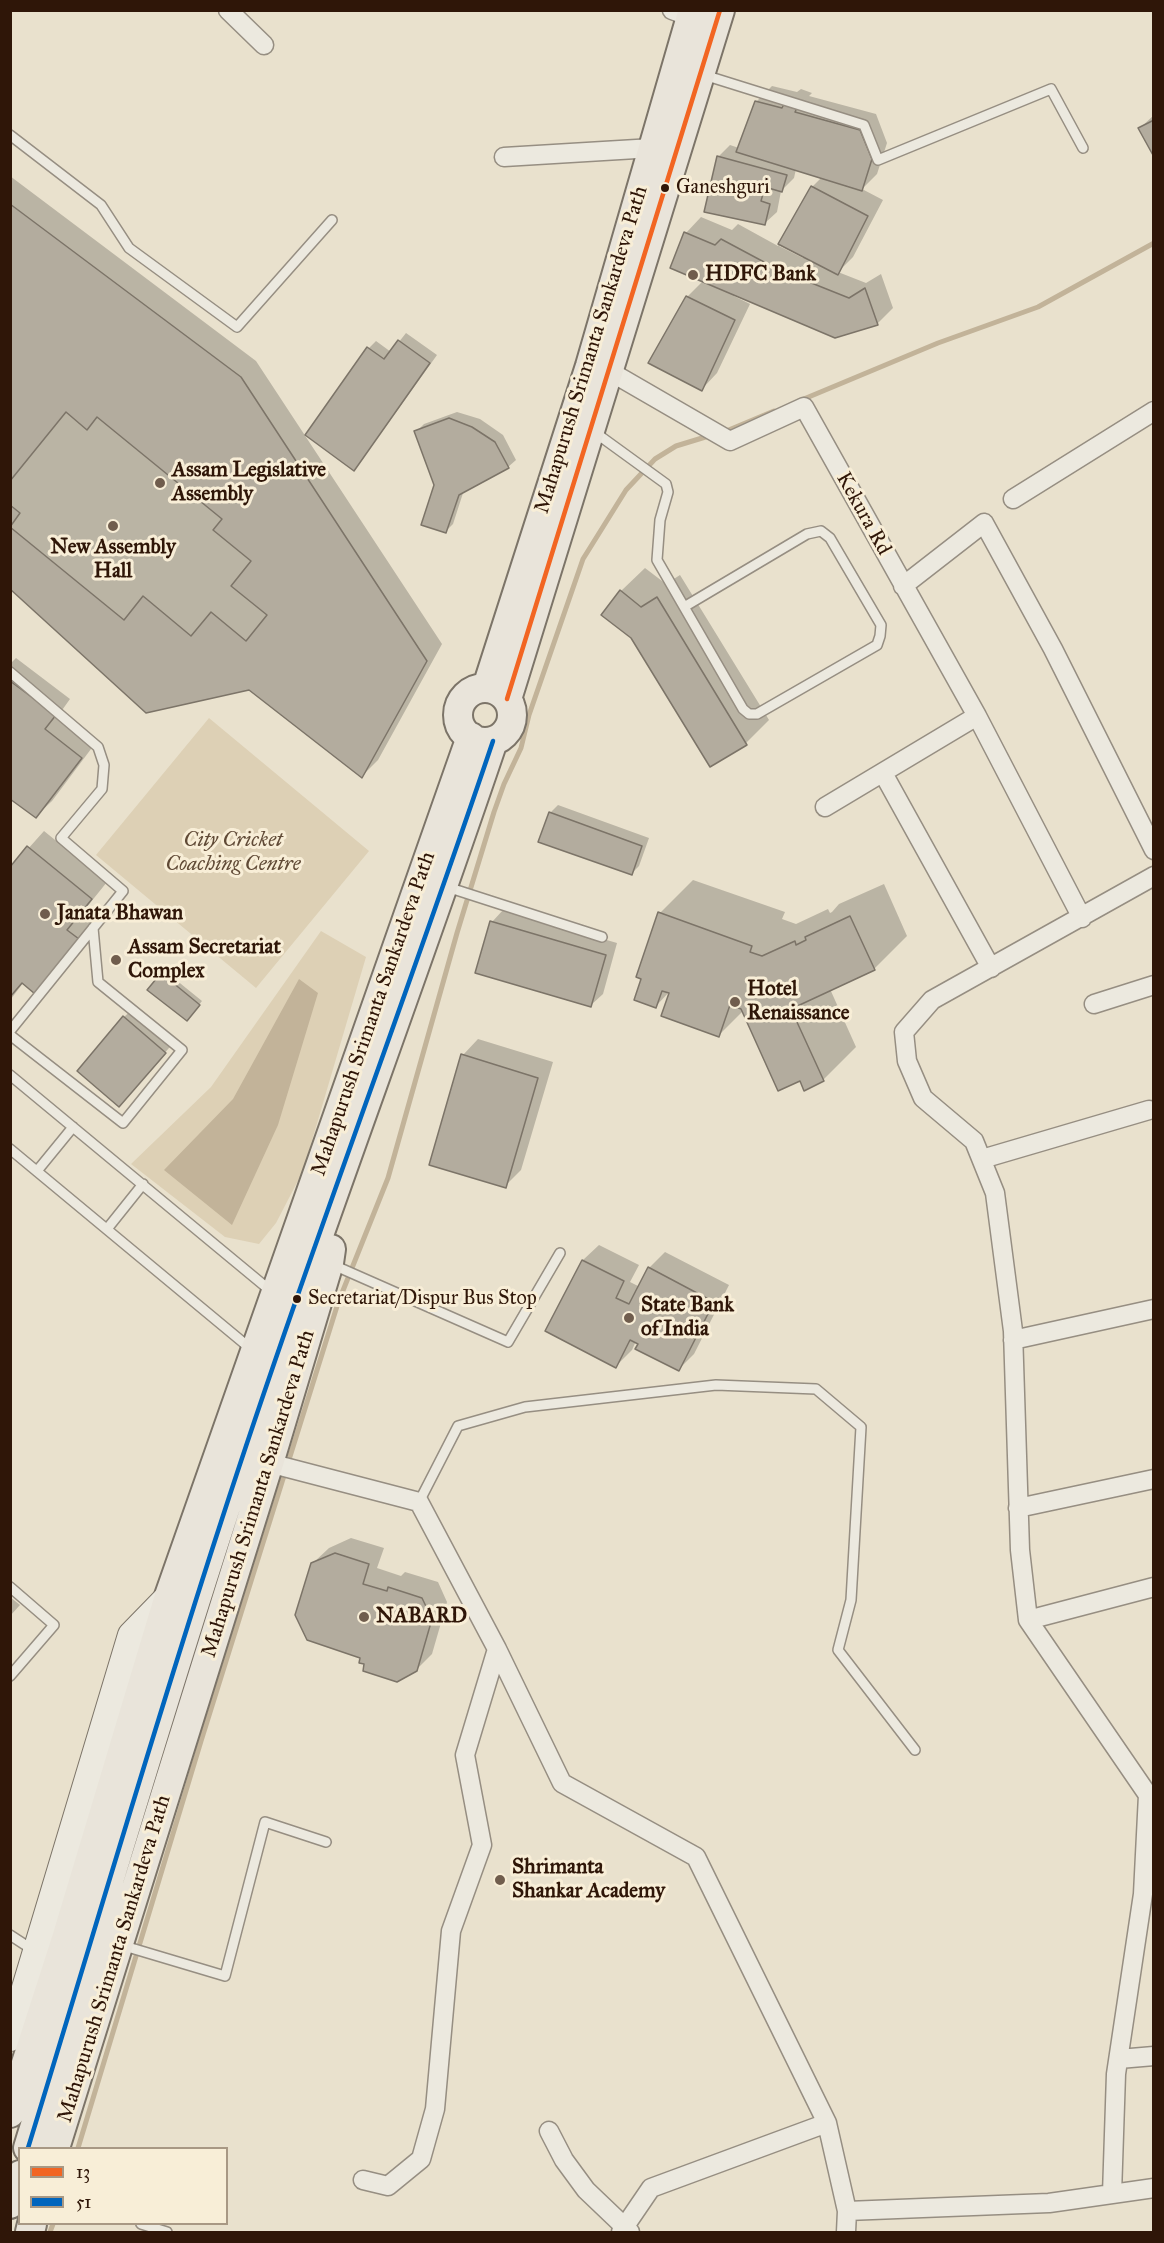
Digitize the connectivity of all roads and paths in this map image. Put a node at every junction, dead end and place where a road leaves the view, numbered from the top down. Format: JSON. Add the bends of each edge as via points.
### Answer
{"nodes":[{"id":1,"x":228,"y":10,"type":"edge"},
{"id":2,"x":720,"y":10,"type":"edge"},
{"id":3,"x":685,"y":13,"type":"edge"},
{"id":4,"x":264,"y":45,"type":"dead end"},
{"id":5,"x":702,"y":74,"type":"junction"},
{"id":6,"x":10,"y":135,"type":"edge"},
{"id":7,"x":653,"y":148,"type":"junction"},
{"id":8,"x":1083,"y":148,"type":"dead end"},
{"id":9,"x":504,"y":158,"type":"dead end"},
{"id":10,"x":332,"y":220,"type":"dead end"},
{"id":11,"x":609,"y":371,"type":"junction"},
{"id":12,"x":1154,"y":411,"type":"edge"},
{"id":13,"x":591,"y":430,"type":"junction"},
{"id":14,"x":1013,"y":499,"type":"dead end"},
{"id":15,"x":903,"y":586,"type":"junction"},
{"id":16,"x":684,"y":607,"type":"junction"},
{"id":17,"x":10,"y":672,"type":"edge"},
{"id":18,"x":497,"y":693,"type":"junction"},
{"id":19,"x":977,"y":716,"type":"junction"},
{"id":20,"x":482,"y":739,"type":"junction"},
{"id":21,"x":883,"y":773,"type":"junction"},
{"id":22,"x":825,"y":807,"type":"dead end"},
{"id":23,"x":1154,"y":850,"type":"edge"},
{"id":24,"x":1154,"y":876,"type":"edge"},
{"id":25,"x":451,"y":888,"type":"junction"},
{"id":26,"x":1082,"y":918,"type":"junction"},
{"id":27,"x":93,"y":928,"type":"junction"},
{"id":28,"x":602,"y":937,"type":"dead end"},
{"id":29,"x":991,"y":968,"type":"junction"},
{"id":30,"x":1154,"y":985,"type":"edge"},
{"id":31,"x":1094,"y":1004,"type":"dead end"},
{"id":32,"x":10,"y":1033,"type":"edge"},
{"id":33,"x":10,"y":1075,"type":"edge"},
{"id":34,"x":1149,"y":1110,"type":"dead end"},
{"id":35,"x":74,"y":1127,"type":"junction"},
{"id":36,"x":10,"y":1149,"type":"edge"},
{"id":37,"x":982,"y":1160,"type":"junction"},
{"id":38,"x":37,"y":1171,"type":"junction"},
{"id":39,"x":143,"y":1184,"type":"junction"},
{"id":40,"x":328,"y":1208,"type":"junction"},
{"id":41,"x":107,"y":1229,"type":"junction"},
{"id":42,"x":560,"y":1252,"type":"dead end"},
{"id":43,"x":336,"y":1266,"type":"junction"},
{"id":44,"x":274,"y":1294,"type":"junction"},
{"id":45,"x":1154,"y":1309,"type":"edge"},
{"id":46,"x":1013,"y":1340,"type":"junction"},
{"id":47,"x":264,"y":1358,"type":"junction"},
{"id":48,"x":273,"y":1464,"type":"junction"},
{"id":49,"x":1154,"y":1479,"type":"edge"},
{"id":50,"x":419,"y":1502,"type":"junction"},
{"id":51,"x":1018,"y":1508,"type":"junction"},
{"id":52,"x":10,"y":1587,"type":"edge"},
{"id":53,"x":1154,"y":1587,"type":"edge"},
{"id":54,"x":169,"y":1596,"type":"junction"},
{"id":55,"x":1028,"y":1620,"type":"junction"},
{"id":56,"x":496,"y":1649,"type":"junction"},
{"id":57,"x":10,"y":1676,"type":"edge"},
{"id":58,"x":915,"y":1750,"type":"dead end"},
{"id":59,"x":1151,"y":1794,"type":"edge"},
{"id":60,"x":326,"y":1842,"type":"dead end"},
{"id":61,"x":1145,"y":1933,"type":"edge"},
{"id":62,"x":10,"y":1935,"type":"edge"},
{"id":63,"x":124,"y":1946,"type":"junction"},
{"id":64,"x":37,"y":1952,"type":"junction"},
{"id":65,"x":39,"y":2022,"type":"junction"},
{"id":66,"x":10,"y":2038,"type":"edge"},
{"id":67,"x":10,"y":2043,"type":"edge"},
{"id":68,"x":1154,"y":2056,"type":"edge"},
{"id":69,"x":1119,"y":2060,"type":"junction"},
{"id":70,"x":10,"y":2113,"type":"edge"},
{"id":71,"x":827,"y":2123,"type":"junction"},
{"id":72,"x":549,"y":2131,"type":"dead end"},
{"id":73,"x":28,"y":2147,"type":"edge"},
{"id":74,"x":55,"y":2147,"type":"edge"},
{"id":75,"x":18,"y":2181,"type":"edge"},
{"id":76,"x":363,"y":2181,"type":"dead end"},
{"id":77,"x":1154,"y":2188,"type":"edge"},
{"id":78,"x":1112,"y":2194,"type":"junction"},
{"id":79,"x":10,"y":2204,"type":"edge"},
{"id":80,"x":847,"y":2211,"type":"junction"},
{"id":81,"x":147,"y":2225,"type":"edge"},
{"id":82,"x":625,"y":2230,"type":"edge"},
{"id":83,"x":167,"y":2232,"type":"edge"},
{"id":84,"x":846,"y":2232,"type":"edge"}],
"edges":[{"from":1,"to":4,"type":"street"},
{"from":2,"to":5,"type":"main road","name":"Mahapurush Srimanta Sankardeva Path"},
{"from":3,"to":7,"type":"main road","name":"Mahapurush Srimanta Sankardeva Path"},
{"from":5,"to":8,"type":"lane","via":[[864,125],[878,160],[1051,89]]},
{"from":5,"to":11,"type":"main road","name":"Mahapurush Srimanta Sankardeva Path"},
{"from":6,"to":10,"type":"lane","via":[[101,205],[129,248],[237,327]]},
{"from":7,"to":9,"type":"street"},
{"from":7,"to":18,"type":"main road","name":"Mahapurush Srimanta Sankardeva Path"},
{"from":11,"to":13,"type":"main road","name":"Mahapurush Srimanta Sankardeva Path"},
{"from":11,"to":15,"type":"street","name":"Kekura Rd","via":[[730,441],[804,407]]},
{"from":12,"to":14,"type":"street"},
{"from":13,"to":16,"type":"lane","via":[[666,484],[657,560]]},
{"from":13,"to":18,"type":"main road","name":"Mahapurush Srimanta Sankardeva Path"},
{"from":15,"to":19,"type":"street","name":"Kekura Rd"},
{"from":15,"to":23,"type":"street","via":[[984,523],[1053,649]]},
{"from":16,"to":16,"type":"lane","via":[[743,710],[749,714],[757,714],[877,645],[880,636],[881,625],[830,538],[821,531],[807,534]]},
{"from":17,"to":27,"type":"lane","via":[[98,747],[104,765],[102,789],[61,838],[123,891]]},
{"from":18,"to":20,"type":"main road","via":[[512,712],[511,721],[501,737]]},
{"from":18,"to":20,"type":"main road","via":[[474,689],[458,710],[461,728]]},
{"from":19,"to":21,"type":"street"},
{"from":19,"to":26,"type":"street","name":"Kekura Rd"},
{"from":20,"to":25,"type":"main road","name":"Mahapurush Srimanta Sankardeva Path"},
{"from":20,"to":44,"type":"main road","name":"Mahapurush Srimanta Sankardeva Path"},
{"from":21,"to":22,"type":"street"},
{"from":21,"to":29,"type":"street"},
{"from":24,"to":26,"type":"street"},
{"from":25,"to":28,"type":"lane"},
{"from":25,"to":40,"type":"main road","name":"Mahapurush Srimanta Sankardeva Path"},
{"from":26,"to":29,"type":"street"},
{"from":27,"to":32,"type":"lane"},
{"from":27,"to":32,"type":"lane","via":[[98,981],[182,1050],[123,1123]]},
{"from":29,"to":37,"type":"street","via":[[932,1000],[904,1032],[907,1061],[923,1098],[975,1140]]},
{"from":30,"to":31,"type":"street"},
{"from":33,"to":35,"type":"lane"},
{"from":34,"to":37,"type":"street"},
{"from":35,"to":38,"type":"lane"},
{"from":35,"to":39,"type":"lane"},
{"from":36,"to":38,"type":"lane"},
{"from":37,"to":46,"type":"street","via":[[995,1193]]},
{"from":38,"to":41,"type":"lane"},
{"from":39,"to":41,"type":"lane"},
{"from":39,"to":44,"type":"lane"},
{"from":40,"to":43,"type":"main road","name":"Mahapurush Srimanta Sankardeva Path"},
{"from":40,"to":47,"type":"main road"},
{"from":41,"to":47,"type":"lane"},
{"from":42,"to":43,"type":"lane","via":[[508,1342]]},
{"from":43,"to":48,"type":"main road","name":"Mahapurush Srimanta Sankardeva Path"},
{"from":44,"to":47,"type":"main road","name":"Mahapurush Srimanta Sankardeva Path"},
{"from":45,"to":46,"type":"street"},
{"from":46,"to":51,"type":"street"},
{"from":47,"to":54,"type":"main road","name":"Mahapurush Srimanta Sankardeva Path"},
{"from":47,"to":73,"type":"main road","via":[[220,1523]]},
{"from":48,"to":50,"type":"street"},
{"from":48,"to":63,"type":"main road","name":"Mahapurush Srimanta Sankardeva Path"},
{"from":49,"to":51,"type":"street"},
{"from":50,"to":56,"type":"street"},
{"from":50,"to":58,"type":"lane","via":[[458,1426],[525,1407],[716,1385],[816,1389],[861,1427],[851,1600],[838,1650]]},
{"from":51,"to":55,"type":"street"},
{"from":52,"to":57,"type":"lane","via":[[54,1625]]},
{"from":53,"to":55,"type":"street"},
{"from":54,"to":64,"type":"main road","via":[[131,1635]]},
{"from":54,"to":65,"type":"main road","name":"Mahapurush Srimanta Sankardeva Path"},
{"from":55,"to":59,"type":"street"},
{"from":56,"to":71,"type":"street","via":[[562,1783],[696,1857]]},
{"from":56,"to":76,"type":"street","via":[[465,1755],[482,1845],[451,1931],[435,2109],[421,2159],[388,2186]]},
{"from":59,"to":61,"type":"street","via":[[1143,1894]]},
{"from":60,"to":63,"type":"lane","via":[[265,1822],[225,1976]]},
{"from":61,"to":69,"type":"street"},
{"from":62,"to":64,"type":"lane"},
{"from":63,"to":74,"type":"main road","name":"Mahapurush Srimanta Sankardeva Path"},
{"from":64,"to":66,"type":"main road"},
{"from":65,"to":67,"type":"main road"},
{"from":65,"to":70,"type":"main road","name":"Mahapurush Srimanta Sankardeva Path"},
{"from":68,"to":69,"type":"street"},
{"from":69,"to":78,"type":"street"},
{"from":71,"to":80,"type":"street"},
{"from":71,"to":82,"type":"street","via":[[651,2188]]},
{"from":72,"to":82,"type":"street","via":[[586,2190]]},
{"from":75,"to":79,"type":"main road"},
{"from":77,"to":78,"type":"street"},
{"from":78,"to":80,"type":"street","via":[[1049,2203]]},
{"from":80,"to":84,"type":"street"},
{"from":81,"to":83,"type":"lane"}]}
